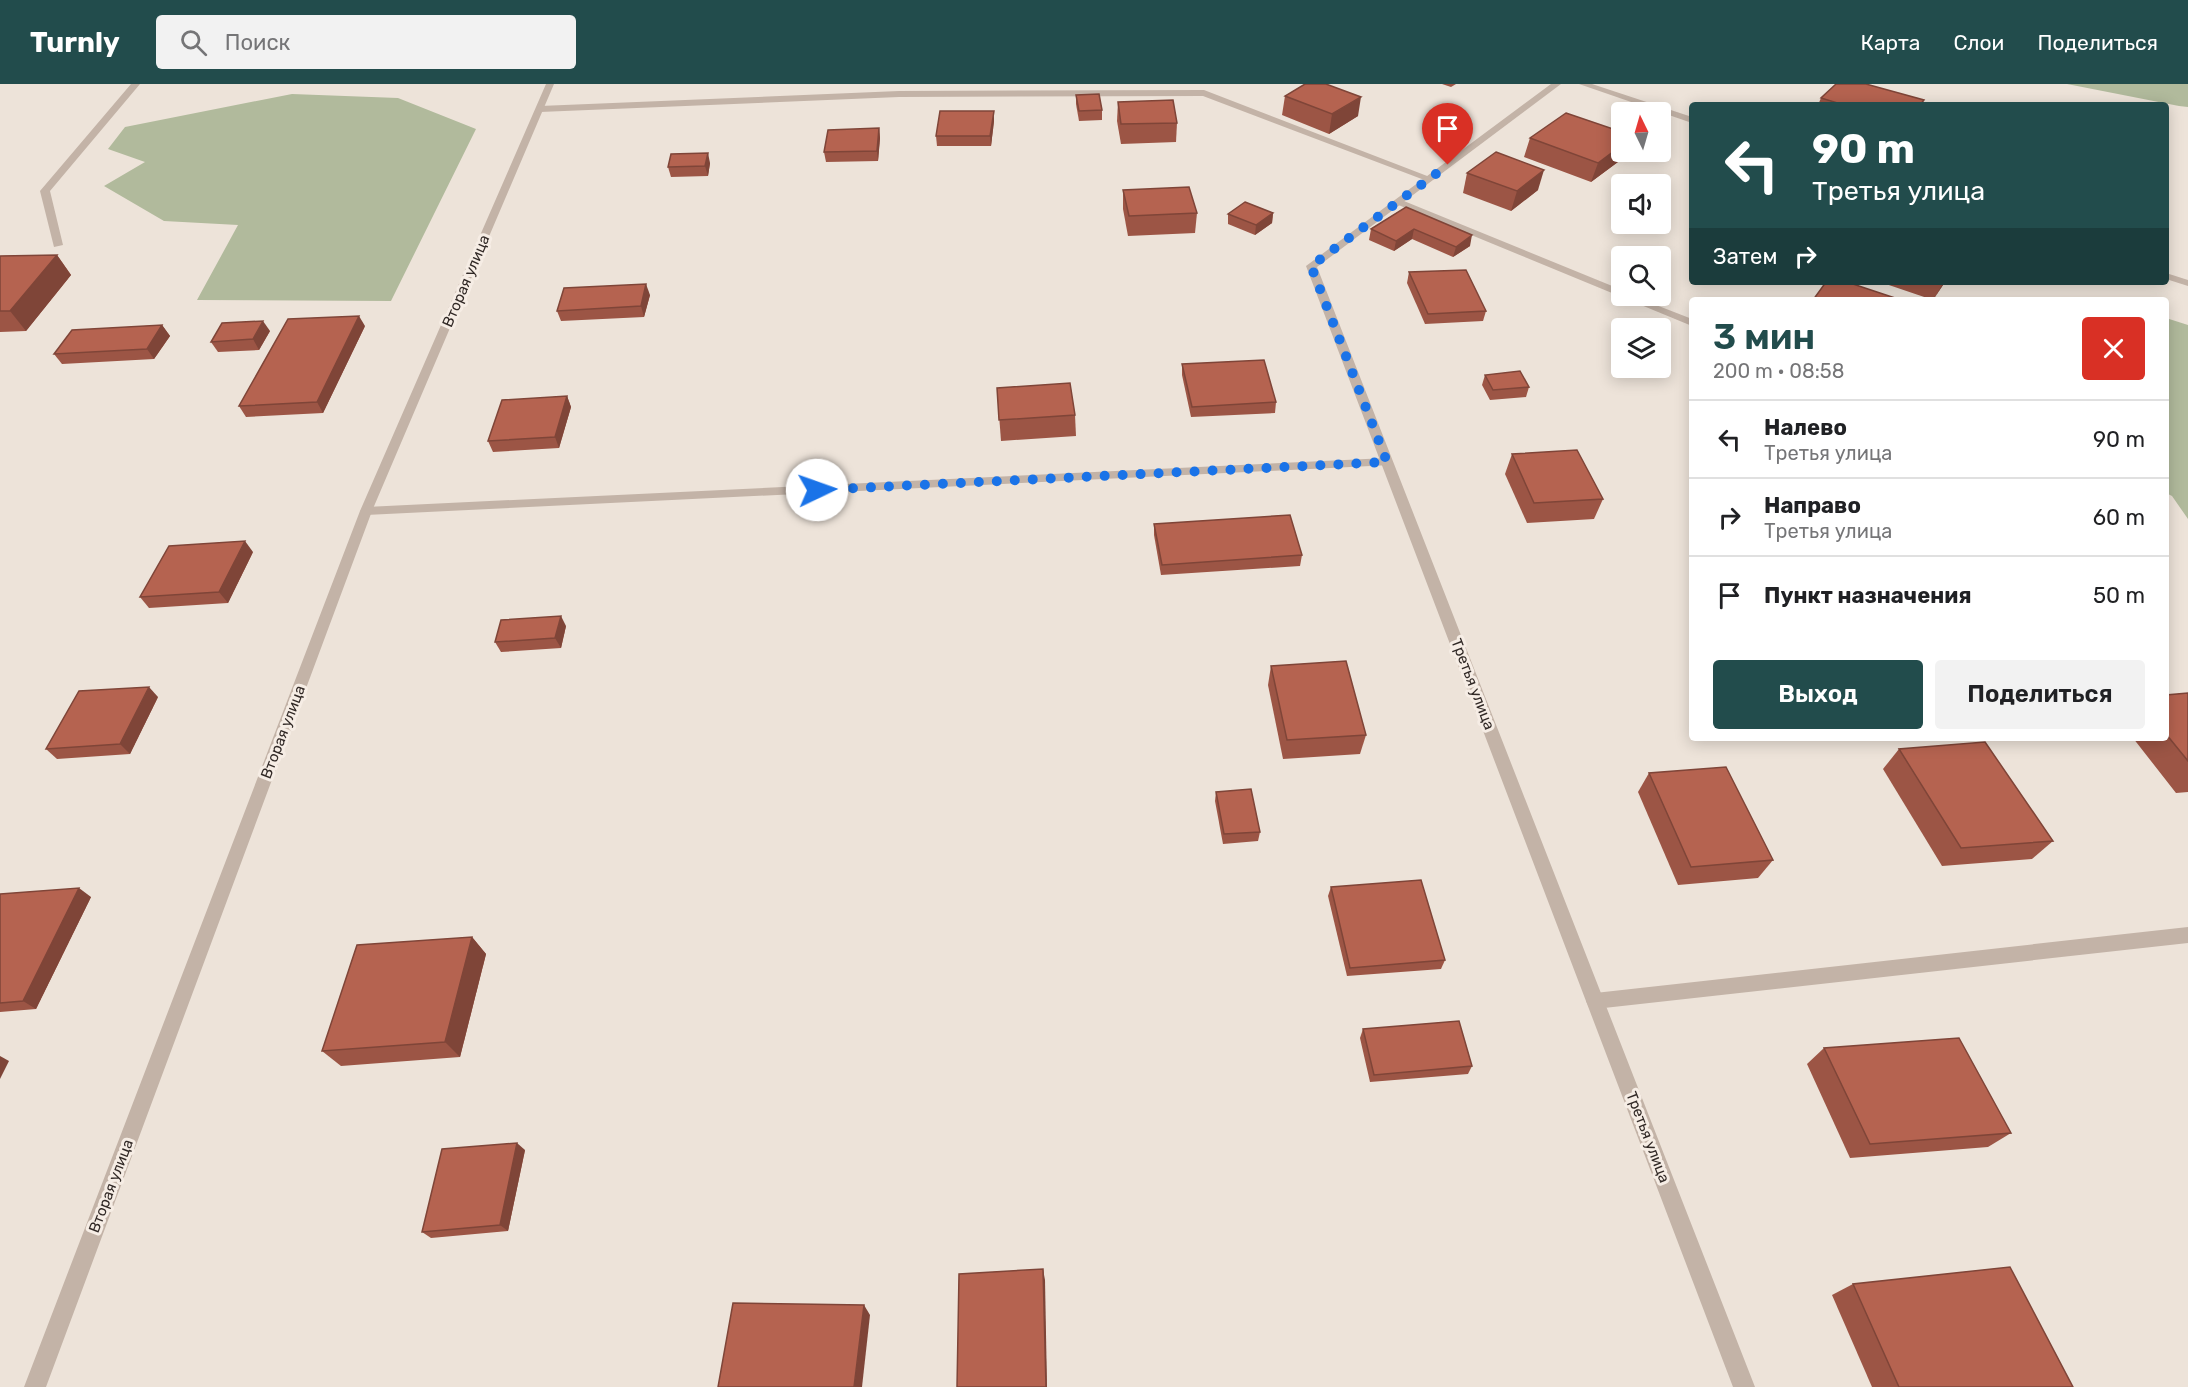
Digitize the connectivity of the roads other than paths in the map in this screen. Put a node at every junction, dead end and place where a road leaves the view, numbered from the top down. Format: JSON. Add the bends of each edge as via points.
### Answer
{"nodes":[{"id":1,"x":136,"y":84,"type":"edge"},
{"id":2,"x":550,"y":84,"type":"edge"},
{"id":3,"x":1557,"y":84,"type":"edge"},
{"id":4,"x":1583,"y":84,"type":"edge"},
{"id":5,"x":540,"y":109,"type":"junction"},
{"id":6,"x":1689,"y":119,"type":"edge"},
{"id":7,"x":1430,"y":179,"type":"junction"},
{"id":8,"x":1399,"y":202,"type":"junction"},
{"id":9,"x":58,"y":245,"type":"dead end"},
{"id":10,"x":2169,"y":277,"type":"edge"},
{"id":11,"x":2188,"y":283,"type":"edge"},
{"id":12,"x":1611,"y":290,"type":"edge"},
{"id":13,"x":1650,"y":306,"type":"edge"},
{"id":14,"x":1689,"y":322,"type":"edge"},
{"id":15,"x":1387,"y":462,"type":"junction"},
{"id":16,"x":366,"y":511,"type":"junction"},
{"id":17,"x":2188,"y":935,"type":"edge"},
{"id":18,"x":1595,"y":1001,"type":"junction"},
{"id":19,"x":35,"y":1387,"type":"edge"},
{"id":20,"x":1744,"y":1387,"type":"edge"}],
"edges":[{"from":1,"to":9,"type":"street","via":[[45,191]]},
{"from":2,"to":5,"type":"street","name":"Вторая улица"},
{"from":3,"to":7,"type":"street","name":"Третья улица"},
{"from":4,"to":6,"type":"street"},
{"from":5,"to":7,"type":"street","via":[[899,94],[1204,93]]},
{"from":5,"to":16,"type":"street","name":"Вторая улица"},
{"from":7,"to":8,"type":"street","name":"Третья улица"},
{"from":8,"to":12,"type":"street"},
{"from":8,"to":15,"type":"street","name":"Третья улица","via":[[1311,266]]},
{"from":10,"to":11,"type":"street"},
{"from":13,"to":14,"type":"street"},
{"from":15,"to":16,"type":"street"},
{"from":15,"to":18,"type":"street","name":"Третья улица"},
{"from":16,"to":19,"type":"street","name":"Вторая улица"},
{"from":17,"to":18,"type":"street"},
{"from":18,"to":20,"type":"street","name":"Третья улица"}]}
